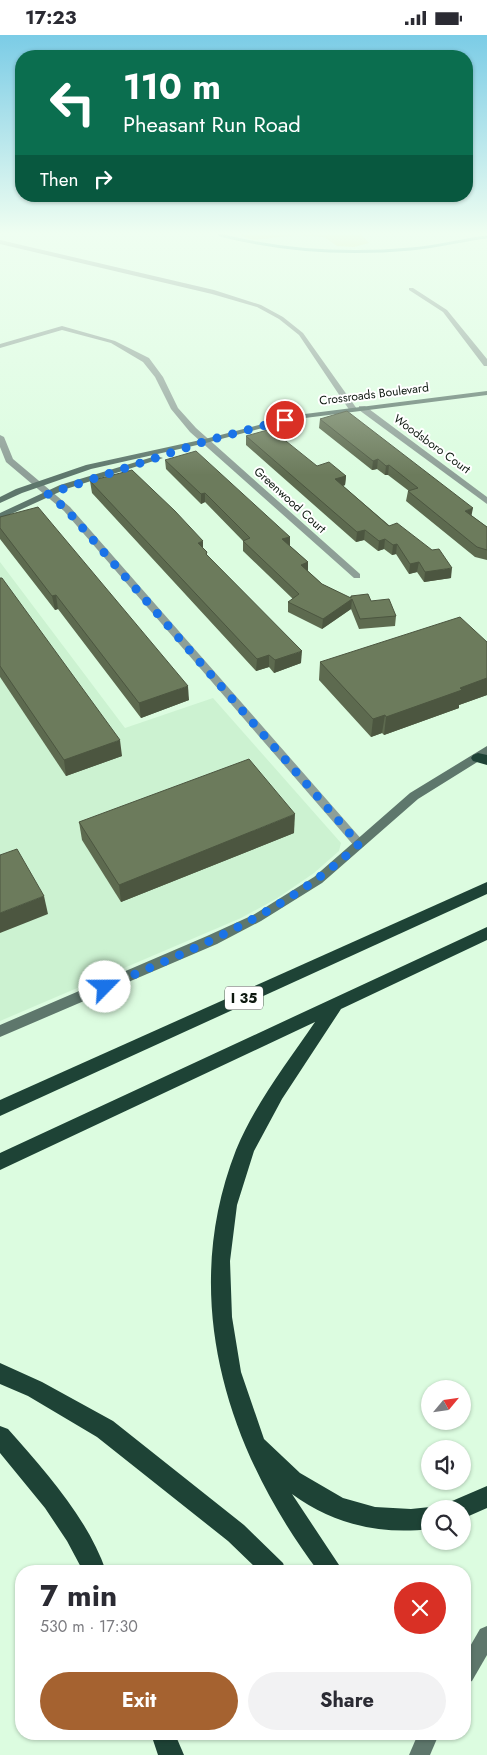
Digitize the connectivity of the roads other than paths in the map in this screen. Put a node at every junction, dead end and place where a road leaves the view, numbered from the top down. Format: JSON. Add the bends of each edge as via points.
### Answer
{"nodes":[{"id":1,"x":275,"y":315,"type":"edge"},
{"id":2,"x":448,"y":315,"type":"edge"},
{"id":3,"x":0,"y":346,"type":"edge"},
{"id":4,"x":487,"y":365,"type":"edge"},
{"id":5,"x":487,"y":393,"type":"edge"},
{"id":6,"x":357,"y":408,"type":"junction"},
{"id":7,"x":0,"y":437,"type":"edge"},
{"id":8,"x":206,"y":441,"type":"junction"},
{"id":9,"x":37,"y":485,"type":"junction"},
{"id":10,"x":48,"y":494,"type":"junction"},
{"id":11,"x":0,"y":500,"type":"edge"},
{"id":12,"x":487,"y":501,"type":"edge"},
{"id":13,"x":0,"y":515,"type":"edge"},
{"id":14,"x":357,"y":576,"type":"dead end"},
{"id":15,"x":485,"y":756,"type":"edge"},
{"id":16,"x":359,"y":844,"type":"junction"},
{"id":17,"x":487,"y":888,"type":"edge"},
{"id":18,"x":487,"y":933,"type":"edge"},
{"id":19,"x":336,"y":1003,"type":"junction"},
{"id":20,"x":0,"y":1031,"type":"edge"},
{"id":21,"x":0,"y":1109,"type":"edge"},
{"id":22,"x":0,"y":1162,"type":"edge"},
{"id":23,"x":0,"y":1373,"type":"edge"},
{"id":24,"x":0,"y":1437,"type":"edge"},
{"id":25,"x":251,"y":1440,"type":"junction"},
{"id":26,"x":487,"y":1497,"type":"edge"},
{"id":27,"x":471,"y":1504,"type":"edge"},
{"id":28,"x":421,"y":1520,"type":"edge"},
{"id":29,"x":92,"y":1565,"type":"edge"},
{"id":30,"x":269,"y":1565,"type":"edge"},
{"id":31,"x":327,"y":1565,"type":"edge"},
{"id":32,"x":487,"y":1636,"type":"edge"},
{"id":33,"x":471,"y":1664,"type":"edge"},
{"id":34,"x":166,"y":1740,"type":"edge"},
{"id":35,"x":426,"y":1740,"type":"edge"},
{"id":36,"x":172,"y":1755,"type":"edge"},
{"id":37,"x":419,"y":1755,"type":"edge"}],
"edges":[{"from":1,"to":6,"type":"street","name":"Woodsboro Court","via":[[301,334]]},
{"from":2,"to":4,"type":"street"},
{"from":3,"to":8,"type":"street","name":"Greenwood Court","via":[[62,328],[118,344],[146,360],[176,409]]},
{"from":5,"to":6,"type":"street","name":"Crossroads Boulevard"},
{"from":6,"to":8,"type":"street","name":"Crossroads Boulevard","via":[[297,417]]},
{"from":6,"to":12,"type":"street","name":"Woodsboro Court"},
{"from":7,"to":9,"type":"street","via":[[8,460]]},
{"from":8,"to":9,"type":"street","name":"Crossroads Boulevard","via":[[114,460]]},
{"from":8,"to":10,"type":"street","name":"Crossroads Boulevard"},
{"from":8,"to":14,"type":"street","name":"Greenwood Court"},
{"from":9,"to":10,"type":"street"},
{"from":9,"to":11,"type":"street","name":"Crossroads Boulevard"},
{"from":10,"to":13,"type":"street","name":"Crossroads Boulevard"},
{"from":10,"to":16,"type":"street","via":[[66,509]]},
{"from":15,"to":16,"type":"street","via":[[452,771],[414,796]]},
{"from":16,"to":20,"type":"street","via":[[318,880],[257,918]]},
{"from":17,"to":21,"type":"highway","number":"I 35"},
{"from":18,"to":19,"type":"highway"},
{"from":19,"to":22,"type":"highway"},
{"from":19,"to":25,"type":"highway","via":[[271,1104],[246,1151],[231,1195],[221,1254],[220,1298],[228,1367]]},
{"from":23,"to":30,"type":"highway","via":[[105,1429],[236,1533]]},
{"from":24,"to":29,"type":"highway","via":[[44,1487],[78,1535]]},
{"from":25,"to":28,"type":"highway","via":[[291,1480],[329,1505],[372,1519]]},
{"from":25,"to":31,"type":"highway","via":[[276,1494],[308,1544]]},
{"from":26,"to":27,"type":"highway"},
{"from":32,"to":33,"type":"street"},
{"from":34,"to":36,"type":"highway"},
{"from":35,"to":37,"type":"street"}]}
